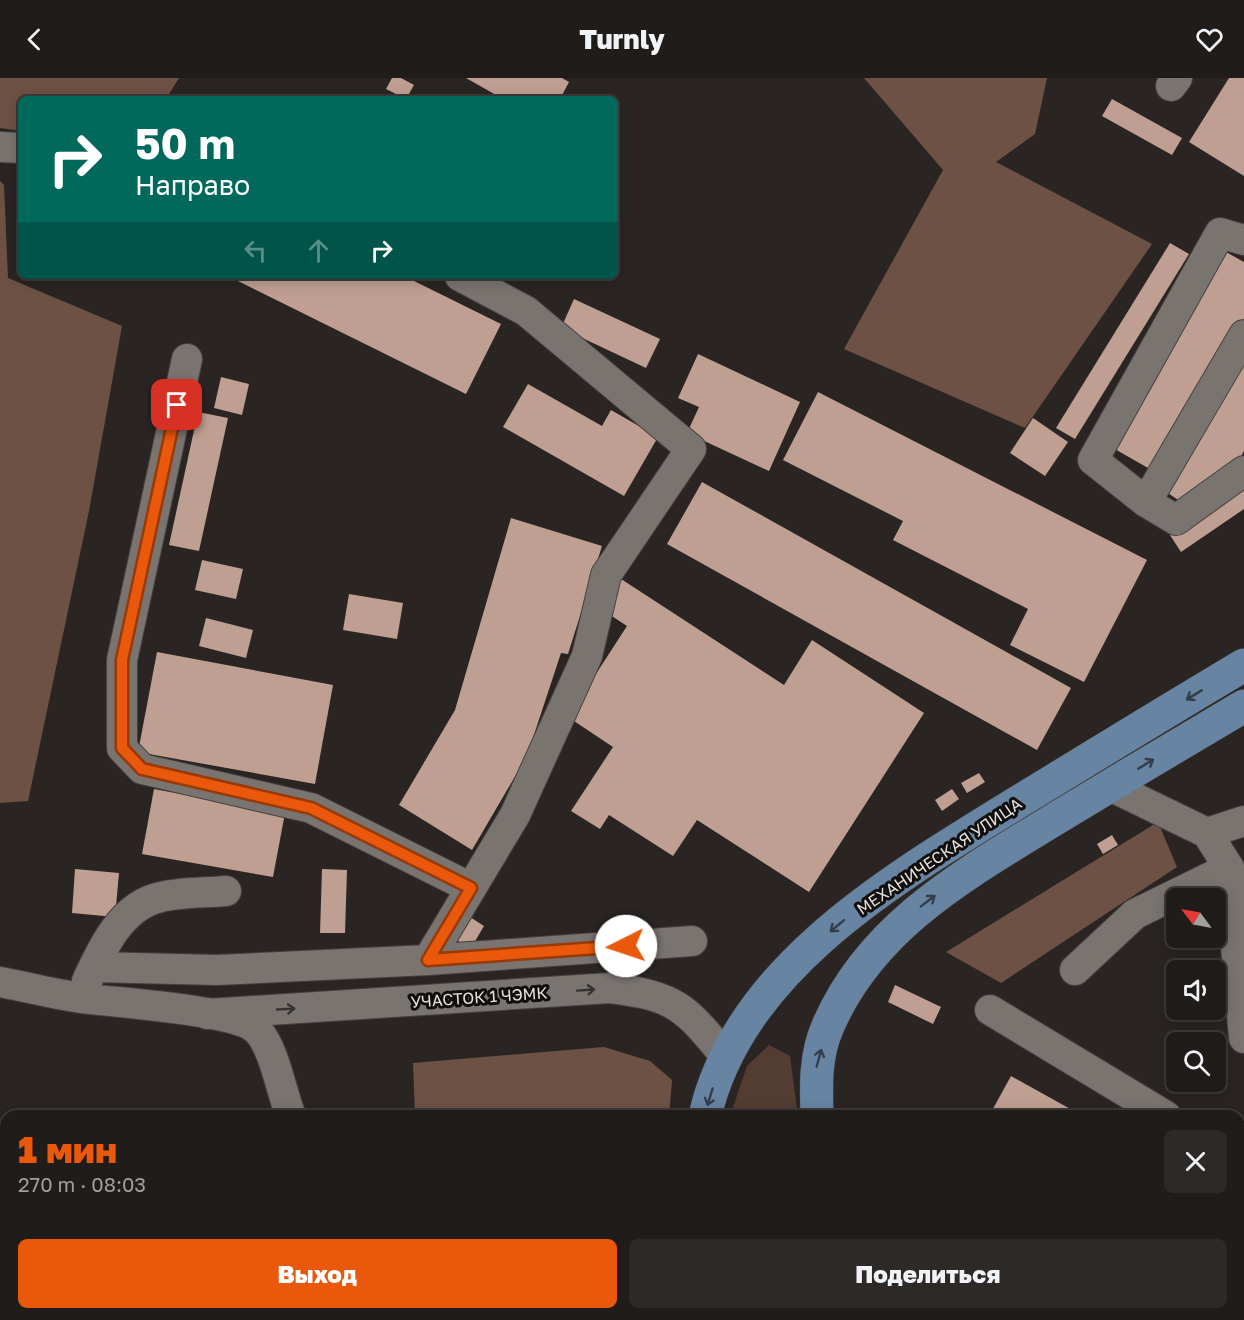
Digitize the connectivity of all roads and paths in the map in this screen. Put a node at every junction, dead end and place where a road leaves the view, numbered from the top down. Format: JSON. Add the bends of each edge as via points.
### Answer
{"nodes":[{"id":1,"x":0,"y":147,"type":"edge"},
{"id":2,"x":18,"y":148,"type":"edge"},
{"id":3,"x":1244,"y":240,"type":"edge"},
{"id":4,"x":466,"y":279,"type":"edge"},
{"id":5,"x":1244,"y":334,"type":"edge"},
{"id":6,"x":187,"y":359,"type":"dead end"},
{"id":7,"x":1244,"y":471,"type":"edge"},
{"id":8,"x":1146,"y":501,"type":"junction"},
{"id":9,"x":1244,"y":665,"type":"edge"},
{"id":10,"x":1244,"y":706,"type":"edge"},
{"id":11,"x":1110,"y":786,"type":"junction"},
{"id":12,"x":1244,"y":821,"type":"edge"},
{"id":13,"x":1207,"y":833,"type":"junction"},
{"id":14,"x":1229,"y":868,"type":"junction"},
{"id":15,"x":471,"y":888,"type":"junction"},
{"id":16,"x":226,"y":891,"type":"dead end"},
{"id":17,"x":692,"y":941,"type":"dead end"},
{"id":18,"x":428,"y":960,"type":"junction"},
{"id":19,"x":93,"y":967,"type":"junction"},
{"id":20,"x":1075,"y":969,"type":"dead end"},
{"id":21,"x":0,"y":982,"type":"edge"},
{"id":22,"x":80,"y":998,"type":"junction"},
{"id":23,"x":990,"y":1010,"type":"dead end"},
{"id":24,"x":207,"y":1014,"type":"junction"},
{"id":25,"x":1244,"y":1038,"type":"edge"},
{"id":26,"x":726,"y":1058,"type":"junction"},
{"id":27,"x":289,"y":1110,"type":"edge"},
{"id":28,"x":706,"y":1110,"type":"edge"},
{"id":29,"x":817,"y":1110,"type":"edge"},
{"id":30,"x":1156,"y":1110,"type":"edge"}],
"edges":[{"from":1,"to":2,"type":"street"},
{"from":3,"to":8,"type":"street","via":[[1220,233],[1093,460]]},
{"from":4,"to":15,"type":"street","via":[[526,311],[691,449],[606,575],[587,656],[515,815]]},
{"from":5,"to":8,"type":"street"},
{"from":6,"to":15,"type":"street","via":[[122,660],[122,748],[142,769],[311,808]]},
{"from":7,"to":8,"type":"street","via":[[1176,520]]},
{"from":9,"to":26,"type":"main road","name":"МЕХАНИЧЕСКАЯ УЛИЦА","one_way":true,"via":[[873,896],[777,981]]},
{"from":11,"to":10,"type":"main road","name":"МЕХАНИЧЕСКАЯ УЛИЦА","one_way":true},
{"from":11,"to":13,"type":"street"},
{"from":29,"to":11,"type":"main road","name":"МЕХАНИЧЕСКАЯ УЛИЦА","one_way":true,"via":[[816,1068],[827,1028],[845,992],[869,960],[913,912],[939,892]]},
{"from":12,"to":13,"type":"street"},
{"from":13,"to":14,"type":"street"},
{"from":14,"to":20,"type":"street","via":[[1135,914]]},
{"from":14,"to":25,"type":"street"},
{"from":15,"to":18,"type":"street"},
{"from":16,"to":19,"type":"street","via":[[160,897],[132,910]]},
{"from":17,"to":18,"type":"street"},
{"from":18,"to":19,"type":"street","via":[[217,970]]},
{"from":19,"to":22,"type":"street"},
{"from":21,"to":22,"type":"street","name":"УЧАСТОК 1 ЧЭМК"},
{"from":22,"to":24,"type":"street","name":"УЧАСТОК 1 ЧЭМК"},
{"from":23,"to":30,"type":"street"},
{"from":24,"to":26,"type":"street","name":"УЧАСТОК 1 ЧЭМК","one_way":true,"via":[[610,988],[650,993],[673,1003],[696,1020]]},
{"from":24,"to":27,"type":"street","name":"УЧАСТОК 1 ЧЭМК","via":[[245,1022],[258,1031],[267,1045]]},
{"from":26,"to":28,"type":"main road","name":"МЕХАНИЧЕСКАЯ УЛИЦА","one_way":true}]}
